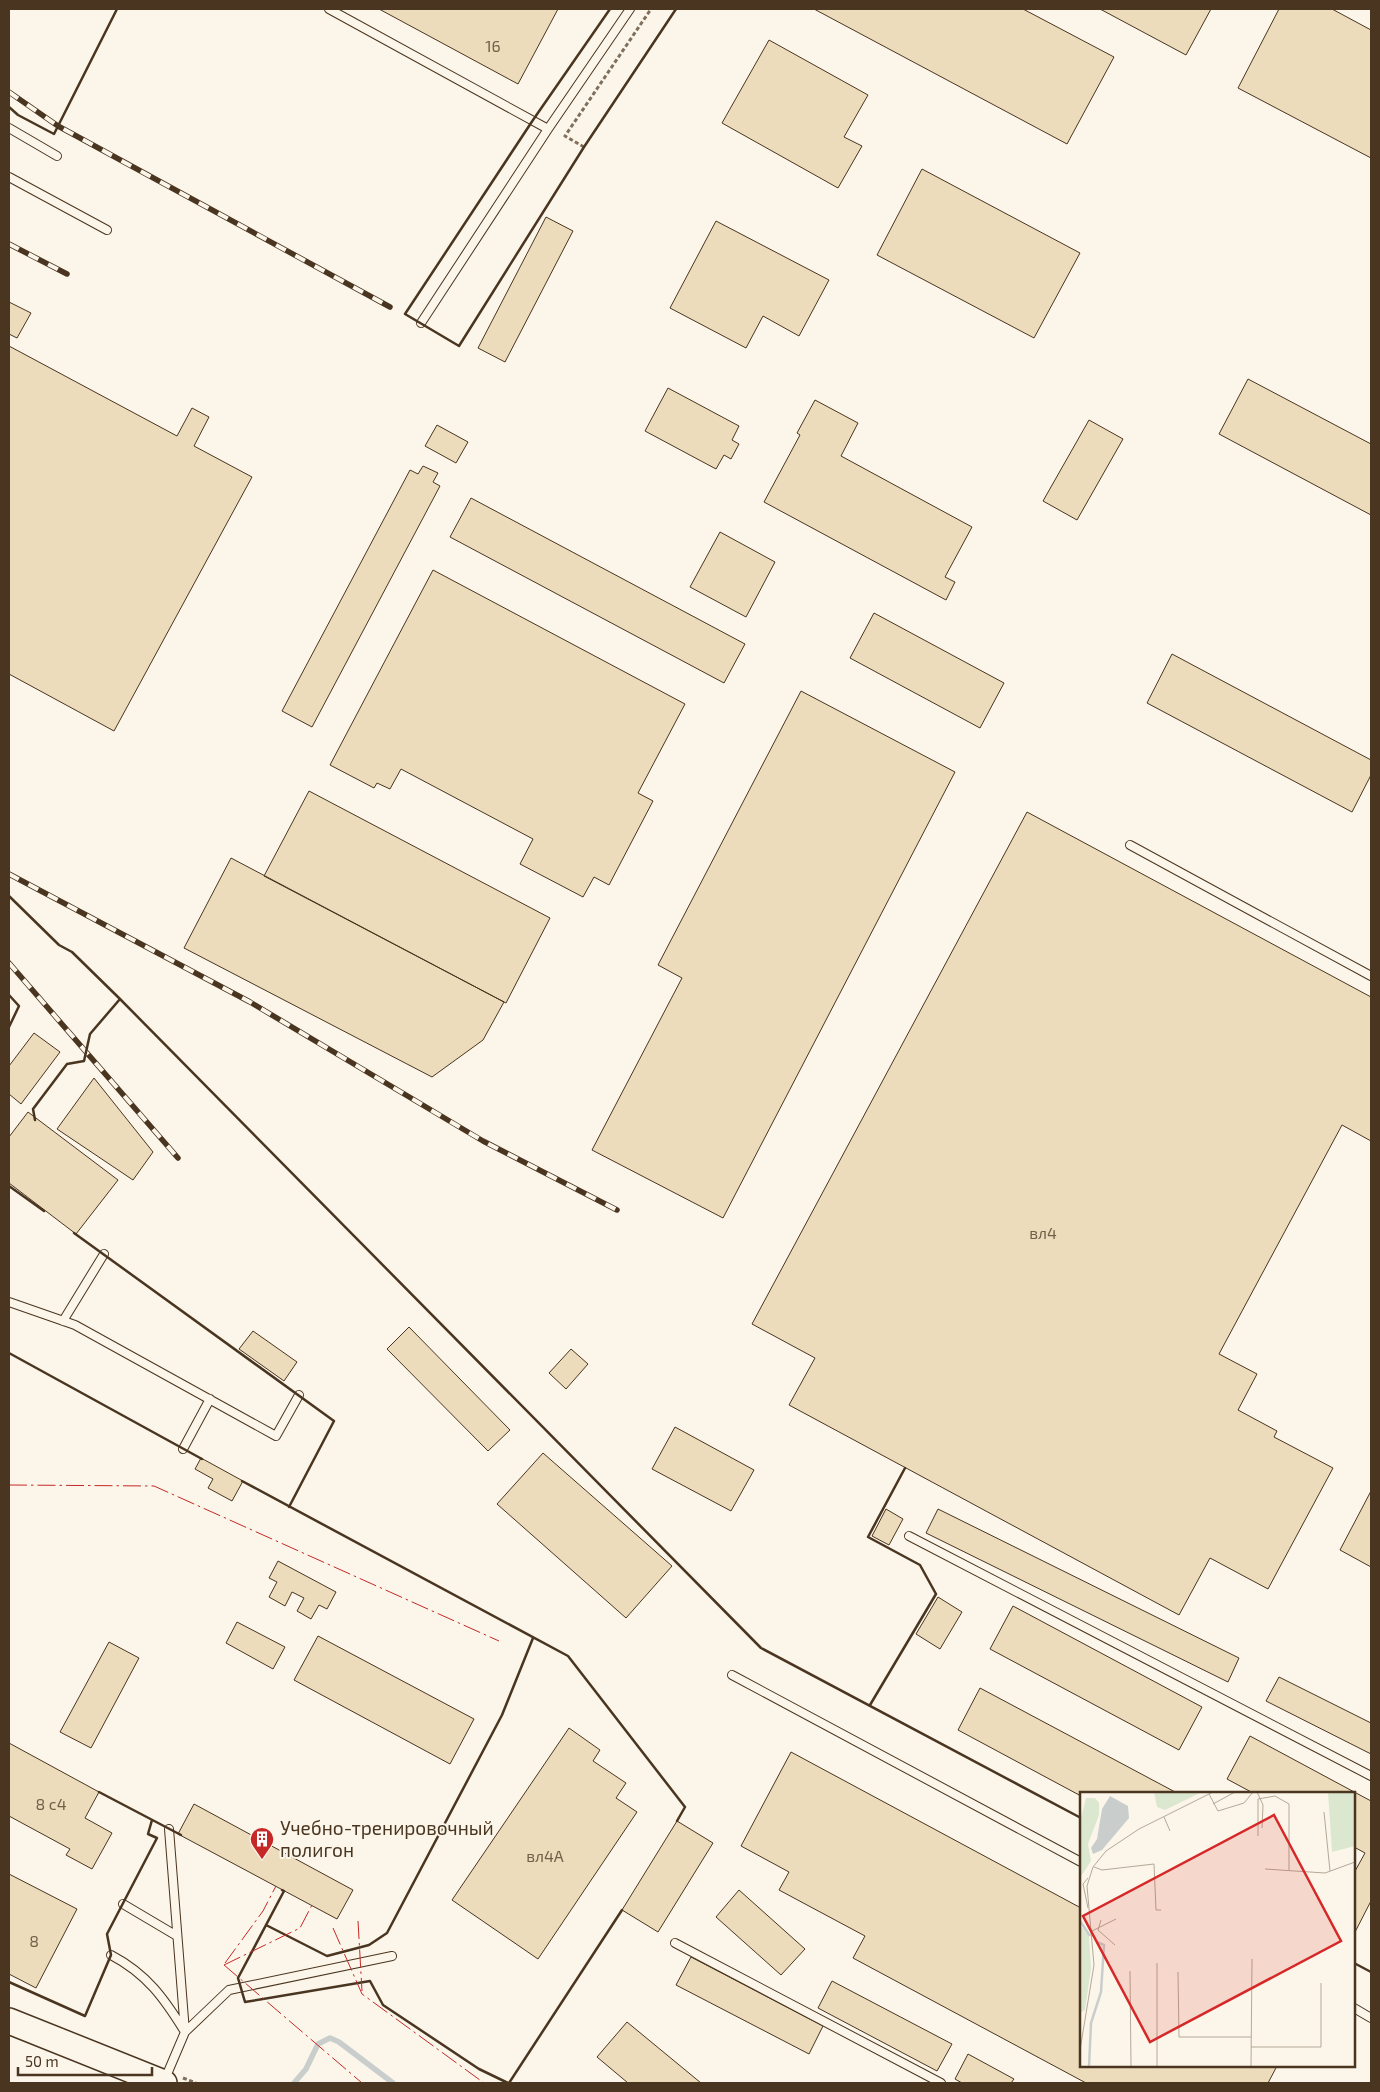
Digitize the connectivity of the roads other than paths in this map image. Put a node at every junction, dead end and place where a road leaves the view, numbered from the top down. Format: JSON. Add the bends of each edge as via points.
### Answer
{"nodes":[{"id":1,"x":329,"y":9,"type":"edge"},
{"id":2,"x":630,"y":9,"type":"edge"},
{"id":3,"x":9,"y":128,"type":"edge"},
{"id":4,"x":548,"y":129,"type":"junction"},
{"id":5,"x":57,"y":156,"type":"dead end"},
{"id":6,"x":9,"y":177,"type":"edge"},
{"id":7,"x":107,"y":230,"type":"dead end"},
{"id":8,"x":421,"y":323,"type":"dead end"},
{"id":9,"x":1130,"y":844,"type":"dead end"},
{"id":10,"x":1371,"y":976,"type":"edge"},
{"id":11,"x":104,"y":1254,"type":"dead end"},
{"id":12,"x":9,"y":1302,"type":"edge"},
{"id":13,"x":63,"y":1320,"type":"junction"},
{"id":14,"x":299,"y":1395,"type":"dead end"},
{"id":15,"x":210,"y":1399,"type":"junction"},
{"id":16,"x":183,"y":1449,"type":"dead end"},
{"id":17,"x":909,"y":1536,"type":"dead end"},
{"id":18,"x":732,"y":1675,"type":"dead end"},
{"id":19,"x":1371,"y":1776,"type":"edge"},
{"id":20,"x":169,"y":1829,"type":"dead end"},
{"id":21,"x":1080,"y":1861,"type":"edge"},
{"id":22,"x":123,"y":1904,"type":"dead end"},
{"id":23,"x":177,"y":1936,"type":"junction"},
{"id":24,"x":675,"y":1943,"type":"dead end"},
{"id":25,"x":112,"y":1955,"type":"dead end"},
{"id":26,"x":392,"y":1956,"type":"dead end"},
{"id":27,"x":1355,"y":2009,"type":"edge"},
{"id":28,"x":1371,"y":2018,"type":"edge"},
{"id":29,"x":9,"y":2021,"type":"edge"},
{"id":30,"x":185,"y":2032,"type":"junction"},
{"id":31,"x":163,"y":2083,"type":"edge"},
{"id":32,"x":941,"y":2083,"type":"edge"}],
"edges":[{"from":1,"to":4,"type":"lane"},
{"from":2,"to":4,"type":"lane"},
{"from":3,"to":5,"type":"lane"},
{"from":4,"to":8,"type":"lane"},
{"from":6,"to":7,"type":"lane"},
{"from":9,"to":10,"type":"lane"},
{"from":11,"to":13,"type":"lane"},
{"from":12,"to":13,"type":"lane"},
{"from":13,"to":15,"type":"lane"},
{"from":14,"to":15,"type":"lane","via":[[276,1436]]},
{"from":15,"to":16,"type":"lane"},
{"from":17,"to":19,"type":"lane"},
{"from":18,"to":21,"type":"lane"},
{"from":20,"to":23,"type":"lane"},
{"from":22,"to":23,"type":"lane"},
{"from":23,"to":30,"type":"lane"},
{"from":24,"to":32,"type":"lane"},
{"from":25,"to":30,"type":"lane","via":[[144,1976],[164,1998]]},
{"from":26,"to":30,"type":"lane","via":[[230,1990]]},
{"from":27,"to":28,"type":"lane"},
{"from":29,"to":31,"type":"main road"},
{"from":30,"to":31,"type":"lane"}]}
